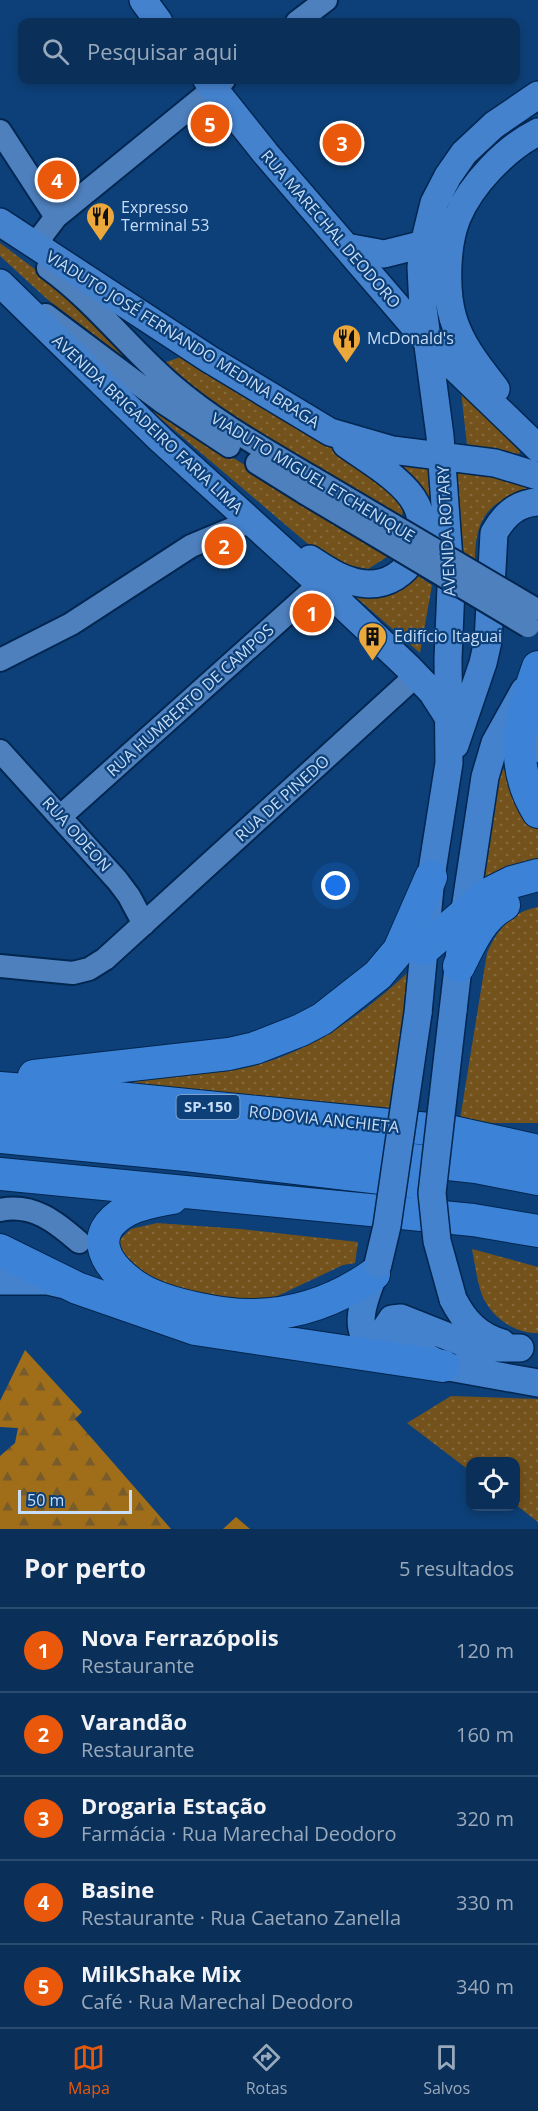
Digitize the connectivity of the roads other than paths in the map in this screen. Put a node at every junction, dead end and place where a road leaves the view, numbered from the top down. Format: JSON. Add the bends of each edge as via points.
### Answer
{"nodes":[{"id":1,"x":142,"y":0,"type":"edge"},
{"id":2,"x":326,"y":0,"type":"edge"},
{"id":3,"x":156,"y":18,"type":"edge"},
{"id":4,"x":302,"y":18,"type":"edge"},
{"id":5,"x":213,"y":84,"type":"edge"},
{"id":6,"x":216,"y":84,"type":"edge"},
{"id":7,"x":538,"y":96,"type":"edge"},
{"id":8,"x":0,"y":131,"type":"edge"},
{"id":9,"x":538,"y":132,"type":"edge"},
{"id":10,"x":56,"y":217,"type":"junction"},
{"id":11,"x":0,"y":222,"type":"edge"},
{"id":12,"x":424,"y":244,"type":"junction"},
{"id":13,"x":346,"y":247,"type":"junction"},
{"id":14,"x":39,"y":249,"type":"junction"},
{"id":15,"x":0,"y":281,"type":"edge"},
{"id":16,"x":426,"y":340,"type":"junction"},
{"id":17,"x":330,"y":432,"type":"junction"},
{"id":18,"x":538,"y":447,"type":"edge"},
{"id":19,"x":441,"y":457,"type":"junction"},
{"id":20,"x":538,"y":476,"type":"edge"},
{"id":21,"x":309,"y":486,"type":"junction"},
{"id":22,"x":538,"y":502,"type":"edge"},
{"id":23,"x":251,"y":521,"type":"junction"},
{"id":24,"x":320,"y":584,"type":"junction"},
{"id":25,"x":538,"y":611,"type":"edge"},
{"id":26,"x":538,"y":632,"type":"edge"},
{"id":27,"x":0,"y":660,"type":"edge"},
{"id":28,"x":409,"y":668,"type":"junction"},
{"id":29,"x":535,"y":677,"type":"edge"},
{"id":30,"x":448,"y":717,"type":"junction"},
{"id":31,"x":0,"y":751,"type":"edge"},
{"id":32,"x":538,"y":751,"type":"edge"},
{"id":33,"x":449,"y":763,"type":"junction"},
{"id":34,"x":538,"y":812,"type":"edge"},
{"id":35,"x":61,"y":816,"type":"junction"},
{"id":36,"x":538,"y":875,"type":"edge"},
{"id":37,"x":431,"y":877,"type":"junction"},
{"id":38,"x":538,"y":896,"type":"edge"},
{"id":39,"x":464,"y":916,"type":"junction"},
{"id":40,"x":144,"y":924,"type":"junction"},
{"id":41,"x":424,"y":949,"type":"junction"},
{"id":42,"x":0,"y":966,"type":"edge"},
{"id":43,"x":459,"y":966,"type":"junction"},
{"id":44,"x":0,"y":1080,"type":"edge"},
{"id":45,"x":0,"y":1088,"type":"edge"},
{"id":46,"x":0,"y":1113,"type":"edge"},
{"id":47,"x":457,"y":1132,"type":"junction"},
{"id":48,"x":538,"y":1133,"type":"edge"},
{"id":49,"x":0,"y":1137,"type":"edge"},
{"id":50,"x":538,"y":1151,"type":"edge"},
{"id":51,"x":0,"y":1174,"type":"edge"},
{"id":52,"x":538,"y":1179,"type":"edge"},
{"id":53,"x":197,"y":1193,"type":"junction"},
{"id":54,"x":538,"y":1200,"type":"edge"},
{"id":55,"x":0,"y":1210,"type":"edge"},
{"id":56,"x":538,"y":1231,"type":"edge"},
{"id":57,"x":79,"y":1242,"type":"dead end"},
{"id":58,"x":0,"y":1250,"type":"edge"},
{"id":59,"x":376,"y":1269,"type":"junction"},
{"id":60,"x":0,"y":1281,"type":"edge"},
{"id":61,"x":77,"y":1288,"type":"junction"},
{"id":62,"x":529,"y":1348,"type":"edge"},
{"id":63,"x":431,"y":1360,"type":"junction"},
{"id":64,"x":538,"y":1383,"type":"edge"}],
"edges":[{"from":1,"to":3,"type":"main road"},
{"from":2,"to":4,"type":"street"},
{"from":5,"to":10,"type":"street"},
{"from":6,"to":13,"type":"main road","name":"RUA MARECHAL DEODORO","via":[[266,154]]},
{"from":7,"to":12,"type":"main road","name":"AVENIDA ROTARY","via":[[494,124],[464,153],[434,203]]},
{"from":8,"to":10,"type":"street"},
{"from":9,"to":18,"type":"main road","via":[[508,152],[473,190],[457,219],[450,247],[448,292],[462,341]]},
{"from":10,"to":14,"type":"street","via":[[43,234]]},
{"from":11,"to":14,"type":"main road","name":"VIADUTO JOSÉ FERNANDO MEDINA BRAGA"},
{"from":11,"to":21,"type":"street","name":"VIADUTO MIGUEL ETCHENIQUE","via":[[11,238],[79,292],[170,383]]},
{"from":12,"to":13,"type":"main road","via":[[384,254]]},
{"from":12,"to":16,"type":"main road","name":"AVENIDA ROTARY","via":[[421,267]]},
{"from":13,"to":16,"type":"main road","name":"RUA MARECHAL DEODORO"},
{"from":14,"to":17,"type":"main road","name":"VIADUTO JOSÉ FERNANDO MEDINA BRAGA"},
{"from":15,"to":21,"type":"street","name":"VIADUTO MIGUEL ETCHENIQUE","via":[[161,401]]},
{"from":15,"to":23,"type":"main road","name":"AVENIDA BRIGADEIRO FARIA LIMA","via":[[161,440]]},
{"from":16,"to":18,"type":"main road","name":"RUA MARECHAL DEODORO"},
{"from":16,"to":19,"type":"main road","name":"AVENIDA ROTARY"},
{"from":17,"to":19,"type":"main road","name":"VIADUTO JOSÉ FERNANDO MEDINA BRAGA","via":[[392,450]]},
{"from":17,"to":23,"type":"main road","via":[[399,483],[416,503],[421,538],[416,555],[406,568],[370,584],[350,581]]},
{"from":19,"to":20,"type":"main road","name":"VIADUTO JOSÉ FERNANDO MEDINA BRAGA","via":[[495,464]]},
{"from":19,"to":30,"type":"main road","name":"AVENIDA ROTARY","via":[[451,587]]},
{"from":21,"to":25,"type":"street","name":"VIADUTO MIGUEL ETCHENIQUE","bridge":true},
{"from":21,"to":26,"type":"street","name":"VIADUTO MIGUEL ETCHENIQUE","bridge":true},
{"from":22,"to":33,"type":"main road","via":[[512,510],[494,533],[486,652]]},
{"from":23,"to":24,"type":"main road","name":"AVENIDA BRIGADEIRO FARIA LIMA"},
{"from":23,"to":27,"type":"street","via":[[191,546],[71,624]]},
{"from":24,"to":28,"type":"main road","name":"AVENIDA BRIGADEIRO FARIA LIMA"},
{"from":24,"to":35,"type":"street","name":"RUA HUMBERTO DE CAMPOS"},
{"from":28,"to":30,"type":"main road","name":"AVENIDA BRIGADEIRO FARIA LIMA","via":[[432,692]]},
{"from":28,"to":40,"type":"street","name":"RUA DE PINEDO","via":[[409,682]]},
{"from":29,"to":32,"type":"street"},
{"from":29,"to":34,"type":"highway","via":[[519,741],[524,783]]},
{"from":29,"to":39,"type":"main road","via":[[489,759]]},
{"from":30,"to":33,"type":"main road","name":"AVENIDA ROTARY"},
{"from":31,"to":35,"type":"street","name":"RUA ODEON"},
{"from":33,"to":37,"type":"main road","name":"AVENIDA ROTARY"},
{"from":35,"to":40,"type":"street","name":"RUA ODEON","via":[[117,879]]},
{"from":36,"to":39,"type":"highway","via":[[486,895]]},
{"from":37,"to":41,"type":"main road","name":"AVENIDA ROTARY"},
{"from":37,"to":44,"type":"highway","via":[[403,942],[390,962],[322,1019],[302,1030],[229,1054]]},
{"from":38,"to":43,"type":"highway","via":[[515,900],[488,918]]},
{"from":39,"to":41,"type":"highway"},
{"from":39,"to":43,"type":"main road"},
{"from":40,"to":42,"type":"street","name":"RUA DE PINEDO","via":[[89,969],[73,973]]},
{"from":41,"to":59,"type":"main road","name":"AVENIDA ROTARY","bridge":true,"via":[[387,1226]]},
{"from":43,"to":62,"type":"main road","bridge":true,"via":[[432,1193],[437,1241],[453,1299],[467,1323],[483,1335]]},
{"from":45,"to":47,"type":"highway","name":"RODOVIA ANCHIETA","number":"SP-150"},
{"from":46,"to":52,"type":"highway","name":"RODOVIA ANCHIETA","number":"SP-150","via":[[476,1167]]},
{"from":47,"to":48,"type":"highway"},
{"from":47,"to":50,"type":"highway","name":"RODOVIA ANCHIETA","number":"SP-150"},
{"from":49,"to":54,"type":"highway","via":[[495,1190]]},
{"from":51,"to":53,"type":"highway"},
{"from":53,"to":56,"type":"highway","via":[[473,1220]]},
{"from":53,"to":59,"type":"highway","via":[[136,1207],[106,1230],[102,1242],[108,1258],[125,1278],[156,1296],[199,1308],[257,1315],[325,1302],[350,1290]]},
{"from":55,"to":57,"type":"street","via":[[27,1210],[47,1217]]},
{"from":58,"to":61,"type":"highway"},
{"from":59,"to":63,"type":"main road","name":"AVENIDA ROTARY","via":[[361,1314],[361,1330],[371,1343]]},
{"from":60,"to":61,"type":"main road","via":[[48,1281]]},
{"from":61,"to":63,"type":"highway","via":[[195,1329]]},
{"from":62,"to":63,"type":"main road","via":[[482,1348],[400,1318],[388,1323],[386,1328],[402,1344]]},
{"from":63,"to":64,"type":"main road"}]}
